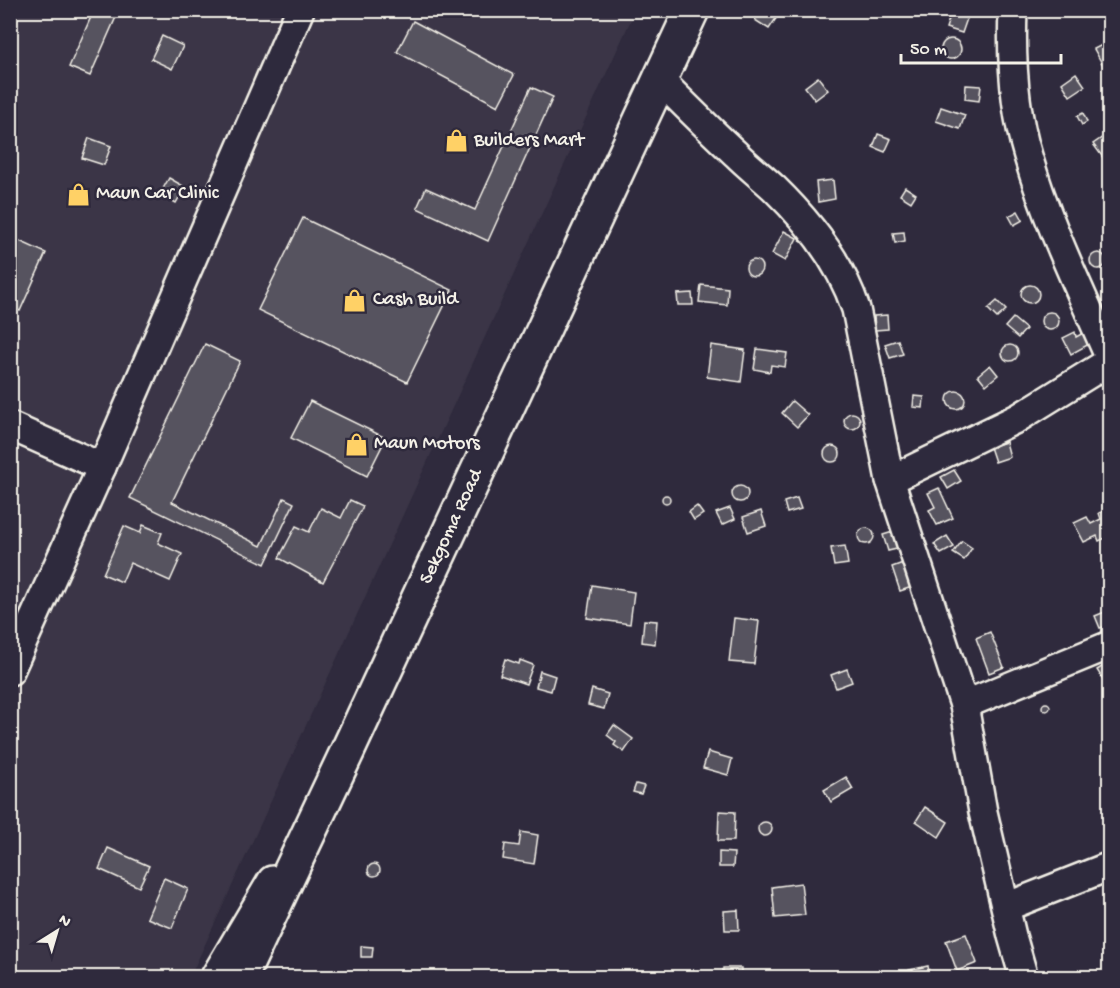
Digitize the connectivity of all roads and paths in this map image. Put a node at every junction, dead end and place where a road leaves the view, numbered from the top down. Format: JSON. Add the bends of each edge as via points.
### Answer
{"nodes":[{"id":1,"x":300,"y":10,"type":"edge"},
{"id":2,"x":692,"y":10,"type":"edge"},
{"id":3,"x":1013,"y":10,"type":"edge"},
{"id":4,"x":660,"y":80,"type":"junction"},
{"id":5,"x":1110,"y":360,"type":"edge"},
{"id":6,"x":10,"y":426,"type":"edge"},
{"id":7,"x":102,"y":467,"type":"junction"},
{"id":8,"x":890,"y":480,"type":"junction"},
{"id":9,"x":1110,"y":645,"type":"edge"},
{"id":10,"x":10,"y":671,"type":"edge"},
{"id":11,"x":964,"y":705,"type":"junction"},
{"id":12,"x":348,"y":750,"type":"junction"},
{"id":13,"x":1110,"y":866,"type":"edge"},
{"id":14,"x":1006,"y":907,"type":"junction"},
{"id":15,"x":214,"y":978,"type":"edge"},
{"id":16,"x":240,"y":978,"type":"edge"},
{"id":17,"x":1024,"y":978,"type":"edge"}],
"edges":[{"from":1,"to":7,"type":"street"},
{"from":2,"to":4,"type":"highway","name":"Sekgoma Road"},
{"from":3,"to":5,"type":"street","via":[[1016,99],[1027,154]]},
{"from":4,"to":8,"type":"street","via":[[799,215],[849,287]]},
{"from":4,"to":12,"type":"highway","name":"Sekgoma Road"},
{"from":5,"to":8,"type":"street","via":[[1018,418]]},
{"from":6,"to":7,"type":"street"},
{"from":7,"to":10,"type":"street"},
{"from":8,"to":11,"type":"street"},
{"from":9,"to":11,"type":"street"},
{"from":11,"to":14,"type":"street","via":[[983,812]]},
{"from":12,"to":15,"type":"street"},
{"from":12,"to":16,"type":"highway","name":"Sekgoma Road"},
{"from":13,"to":14,"type":"street"},
{"from":14,"to":17,"type":"street"}]}
